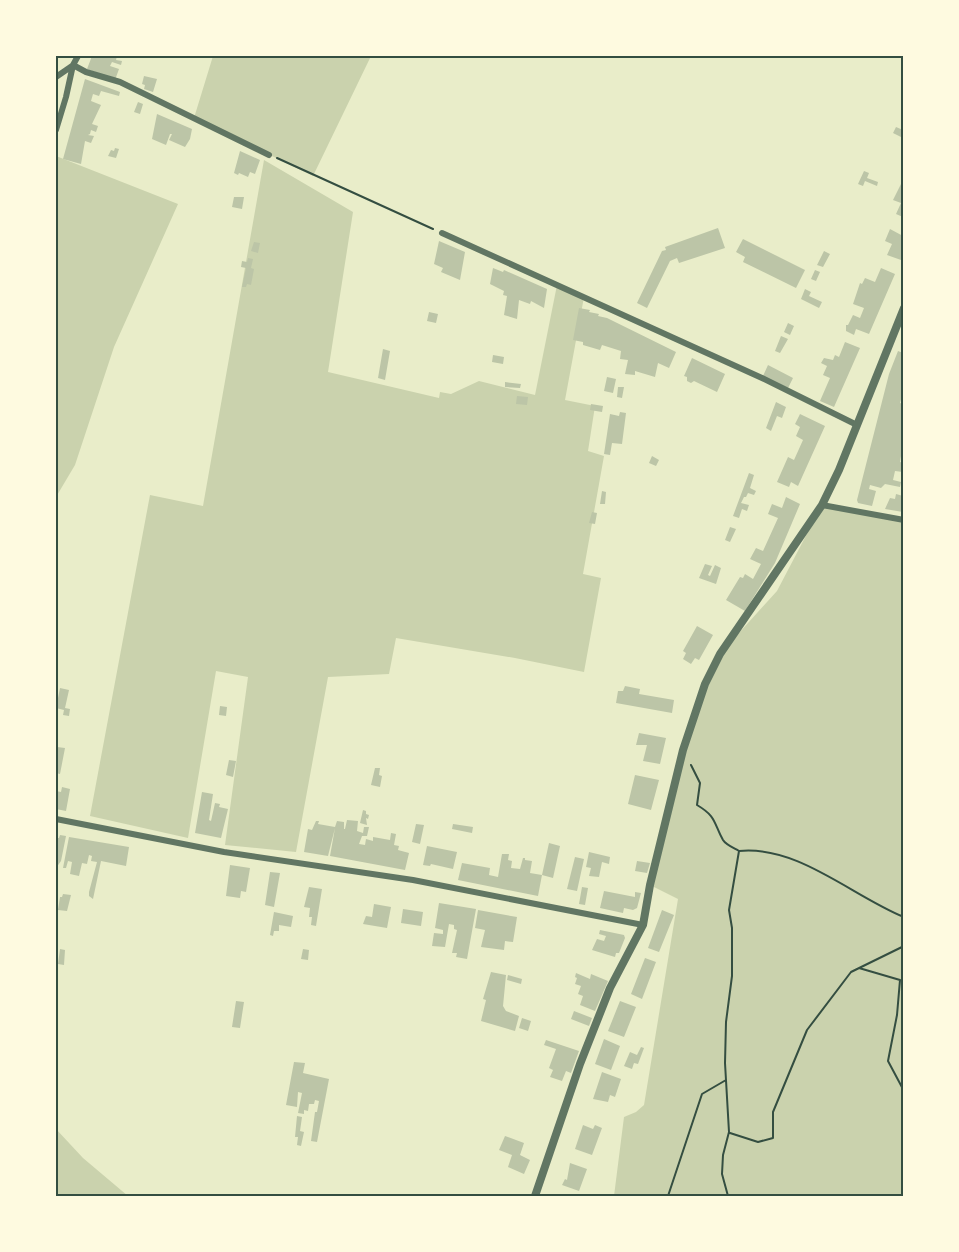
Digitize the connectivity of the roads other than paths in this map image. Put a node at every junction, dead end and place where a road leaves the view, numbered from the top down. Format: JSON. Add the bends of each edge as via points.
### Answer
{"nodes":[{"id":1,"x":78,"y":56,"type":"edge"},
{"id":2,"x":73,"y":65,"type":"junction"},
{"id":3,"x":56,"y":77,"type":"edge"},
{"id":4,"x":56,"y":130,"type":"edge"},
{"id":5,"x":269,"y":155,"type":"road end"},
{"id":6,"x":441,"y":233,"type":"road end"},
{"id":7,"x":903,"y":308,"type":"edge"},
{"id":8,"x":857,"y":425,"type":"junction"},
{"id":9,"x":822,"y":505,"type":"junction"},
{"id":10,"x":903,"y":520,"type":"edge"},
{"id":11,"x":56,"y":819,"type":"edge"},
{"id":12,"x":643,"y":926,"type":"junction"},
{"id":13,"x":535,"y":1197,"type":"edge"}],
"edges":[{"from":1,"to":2,"type":"street"},
{"from":2,"to":3,"type":"street"},
{"from":2,"to":4,"type":"street"},
{"from":2,"to":5,"type":"street","via":[[120,82]]},
{"from":6,"to":8,"type":"street"},
{"from":7,"to":8,"type":"street"},
{"from":8,"to":9,"type":"street"},
{"from":9,"to":10,"type":"street"},
{"from":9,"to":12,"type":"street","via":[[720,654],[705,684],[682,750]]},
{"from":11,"to":12,"type":"street","via":[[224,852],[413,880]]},
{"from":12,"to":13,"type":"street","via":[[610,988]]}]}
